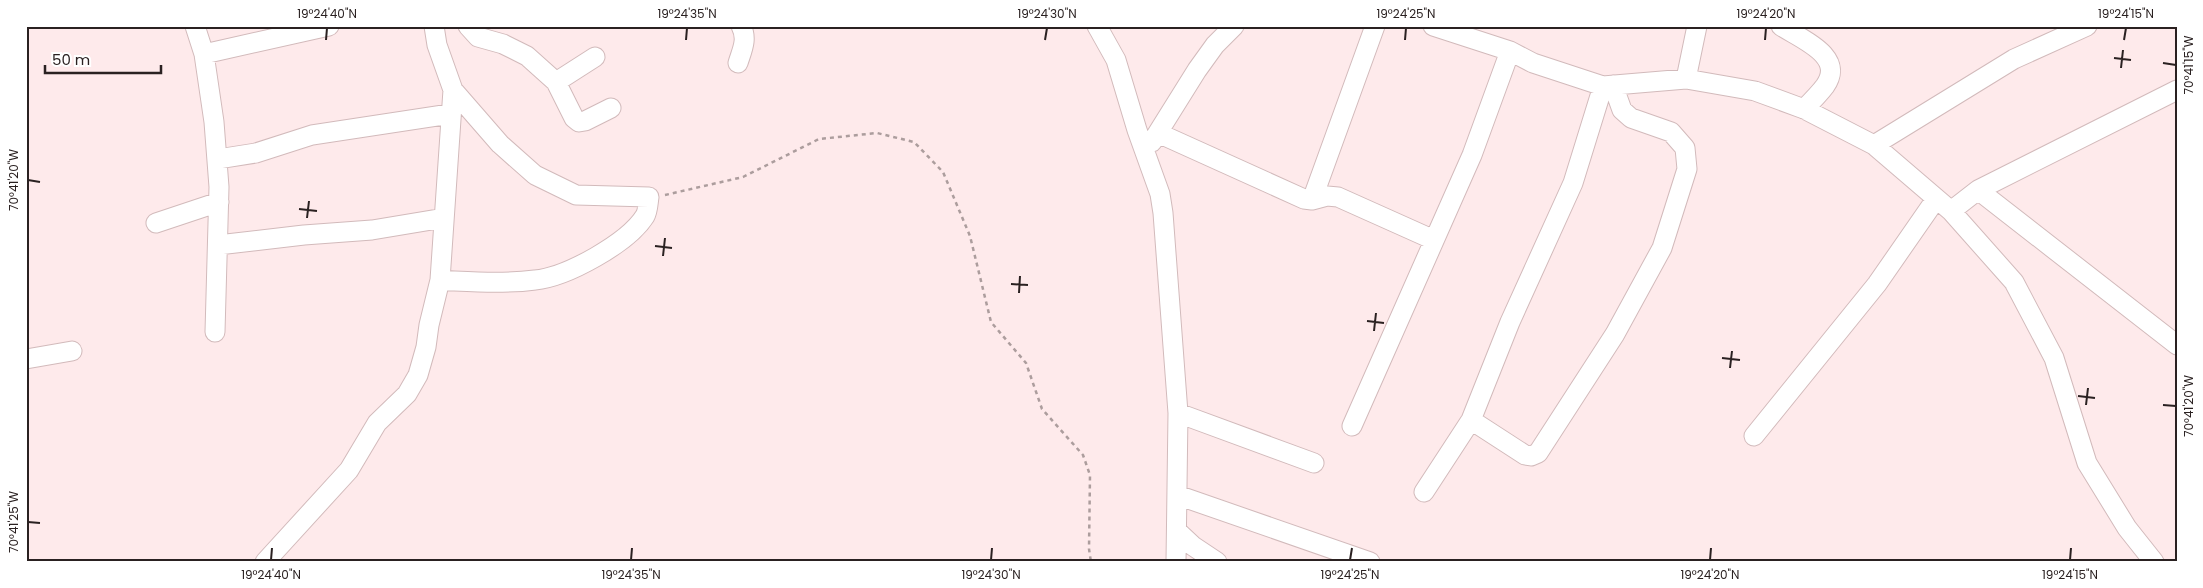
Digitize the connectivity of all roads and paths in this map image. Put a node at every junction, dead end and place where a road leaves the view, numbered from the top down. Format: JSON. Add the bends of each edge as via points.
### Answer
{"nodes":[{"id":1,"x":196,"y":26,"type":"edge"},
{"id":2,"x":329,"y":26,"type":"edge"},
{"id":3,"x":434,"y":26,"type":"edge"},
{"id":4,"x":468,"y":26,"type":"edge"},
{"id":5,"x":741,"y":26,"type":"edge"},
{"id":6,"x":1097,"y":26,"type":"edge"},
{"id":7,"x":1234,"y":26,"type":"edge"},
{"id":8,"x":1375,"y":26,"type":"edge"},
{"id":9,"x":1433,"y":26,"type":"edge"},
{"id":10,"x":1697,"y":26,"type":"edge"},
{"id":11,"x":1781,"y":26,"type":"edge"},
{"id":12,"x":2087,"y":26,"type":"edge"},
{"id":13,"x":293,"y":30,"type":"edge"},
{"id":14,"x":1510,"y":51,"type":"junction"},
{"id":15,"x":204,"y":54,"type":"junction"},
{"id":16,"x":596,"y":57,"type":"dead end"},
{"id":17,"x":738,"y":62,"type":"dead end"},
{"id":18,"x":1686,"y":79,"type":"junction"},
{"id":19,"x":556,"y":82,"type":"junction"},
{"id":20,"x":1608,"y":86,"type":"junction"},
{"id":21,"x":453,"y":90,"type":"junction"},
{"id":22,"x":2177,"y":90,"type":"edge"},
{"id":23,"x":611,"y":108,"type":"dead end"},
{"id":24,"x":1804,"y":109,"type":"junction"},
{"id":25,"x":450,"y":114,"type":"junction"},
{"id":26,"x":1158,"y":133,"type":"junction"},
{"id":27,"x":1874,"y":145,"type":"junction"},
{"id":28,"x":1145,"y":152,"type":"junction"},
{"id":29,"x":218,"y":158,"type":"junction"},
{"id":30,"x":1978,"y":190,"type":"junction"},
{"id":31,"x":649,"y":198,"type":"junction"},
{"id":32,"x":1936,"y":199,"type":"junction"},
{"id":33,"x":1312,"y":200,"type":"junction"},
{"id":34,"x":219,"y":202,"type":"junction"},
{"id":35,"x":1951,"y":211,"type":"junction"},
{"id":36,"x":444,"y":218,"type":"junction"},
{"id":37,"x":156,"y":223,"type":"dead end"},
{"id":38,"x":1434,"y":240,"type":"junction"},
{"id":39,"x":218,"y":245,"type":"junction"},
{"id":40,"x":440,"y":280,"type":"junction"},
{"id":41,"x":215,"y":332,"type":"dead end"},
{"id":42,"x":2177,"y":345,"type":"edge"},
{"id":43,"x":72,"y":351,"type":"dead end"},
{"id":44,"x":26,"y":359,"type":"edge"},
{"id":45,"x":1178,"y":413,"type":"junction"},
{"id":46,"x":1471,"y":420,"type":"junction"},
{"id":47,"x":1352,"y":426,"type":"dead end"},
{"id":48,"x":1754,"y":436,"type":"dead end"},
{"id":49,"x":1314,"y":464,"type":"dead end"},
{"id":50,"x":1424,"y":492,"type":"dead end"},
{"id":51,"x":1177,"y":496,"type":"junction"},
{"id":52,"x":1177,"y":531,"type":"junction"},
{"id":53,"x":266,"y":562,"type":"edge"},
{"id":54,"x":1091,"y":562,"type":"edge"},
{"id":55,"x":1176,"y":562,"type":"edge"},
{"id":56,"x":1217,"y":562,"type":"edge"},
{"id":57,"x":1370,"y":562,"type":"edge"},
{"id":58,"x":2154,"y":562,"type":"edge"}],
"edges":[{"from":1,"to":15,"type":"street"},
{"from":2,"to":13,"type":"street"},
{"from":3,"to":21,"type":"street"},
{"from":4,"to":19,"type":"street","via":[[478,37],[503,44],[527,56]]},
{"from":5,"to":17,"type":"street","via":[[745,35]]},
{"from":6,"to":28,"type":"street","via":[[1116,60]]},
{"from":7,"to":26,"type":"street","via":[[1196,70]]},
{"from":8,"to":33,"type":"street"},
{"from":9,"to":14,"type":"street"},
{"from":10,"to":18,"type":"street"},
{"from":11,"to":24,"type":"street","via":[[1823,53],[1830,63],[1830,75],[1825,85]]},
{"from":12,"to":27,"type":"street","via":[[2014,59]]},
{"from":13,"to":15,"type":"street"},
{"from":14,"to":20,"type":"street","via":[[1533,63]]},
{"from":14,"to":38,"type":"street","via":[[1472,155]]},
{"from":15,"to":29,"type":"street"},
{"from":16,"to":19,"type":"street"},
{"from":18,"to":20,"type":"street"},
{"from":18,"to":24,"type":"street","via":[[1755,91]]},
{"from":19,"to":23,"type":"street","via":[[579,122]]},
{"from":20,"to":46,"type":"street","via":[[1573,183],[1510,322]]},
{"from":20,"to":46,"type":"street","via":[[1622,110],[1631,118],[1671,132],[1685,148],[1687,169],[1662,248],[1616,334],[1538,453],[1525,455]]},
{"from":21,"to":25,"type":"street"},
{"from":21,"to":31,"type":"street","via":[[500,144],[536,175],[576,196]]},
{"from":22,"to":30,"type":"street"},
{"from":24,"to":27,"type":"street"},
{"from":25,"to":29,"type":"street","via":[[312,135],[256,153]]},
{"from":25,"to":36,"type":"street"},
{"from":26,"to":28,"type":"street"},
{"from":26,"to":33,"type":"street","via":[[1286,192]]},
{"from":27,"to":32,"type":"street"},
{"from":28,"to":45,"type":"street","via":[[1163,213]]},
{"from":29,"to":34,"type":"street"},
{"from":30,"to":35,"type":"street"},
{"from":30,"to":42,"type":"street"},
{"from":31,"to":40,"type":"street","via":[[646,215],[618,243],[580,266],[537,280]]},
{"from":31,"to":54,"type":"path","via":[[743,177],[819,139],[877,133],[914,142],[943,172],[970,236],[991,322],[1026,363],[1042,408],[1083,455],[1090,475]]},
{"from":32,"to":35,"type":"street"},
{"from":32,"to":48,"type":"street","via":[[1877,284]]},
{"from":33,"to":38,"type":"street","via":[[1338,197]]},
{"from":34,"to":37,"type":"street"},
{"from":34,"to":39,"type":"street"},
{"from":35,"to":58,"type":"street","via":[[2014,282],[2054,358],[2088,463],[2127,528]]},
{"from":36,"to":39,"type":"street","via":[[372,230]]},
{"from":36,"to":40,"type":"street"},
{"from":38,"to":47,"type":"street"},
{"from":39,"to":41,"type":"street"},
{"from":40,"to":53,"type":"street","via":[[418,375],[407,394],[377,423],[349,470]]},
{"from":43,"to":44,"type":"street"},
{"from":45,"to":49,"type":"street"},
{"from":45,"to":51,"type":"street"},
{"from":46,"to":50,"type":"street"},
{"from":51,"to":52,"type":"street"},
{"from":51,"to":57,"type":"street"},
{"from":52,"to":55,"type":"street"},
{"from":52,"to":56,"type":"street"}]}
